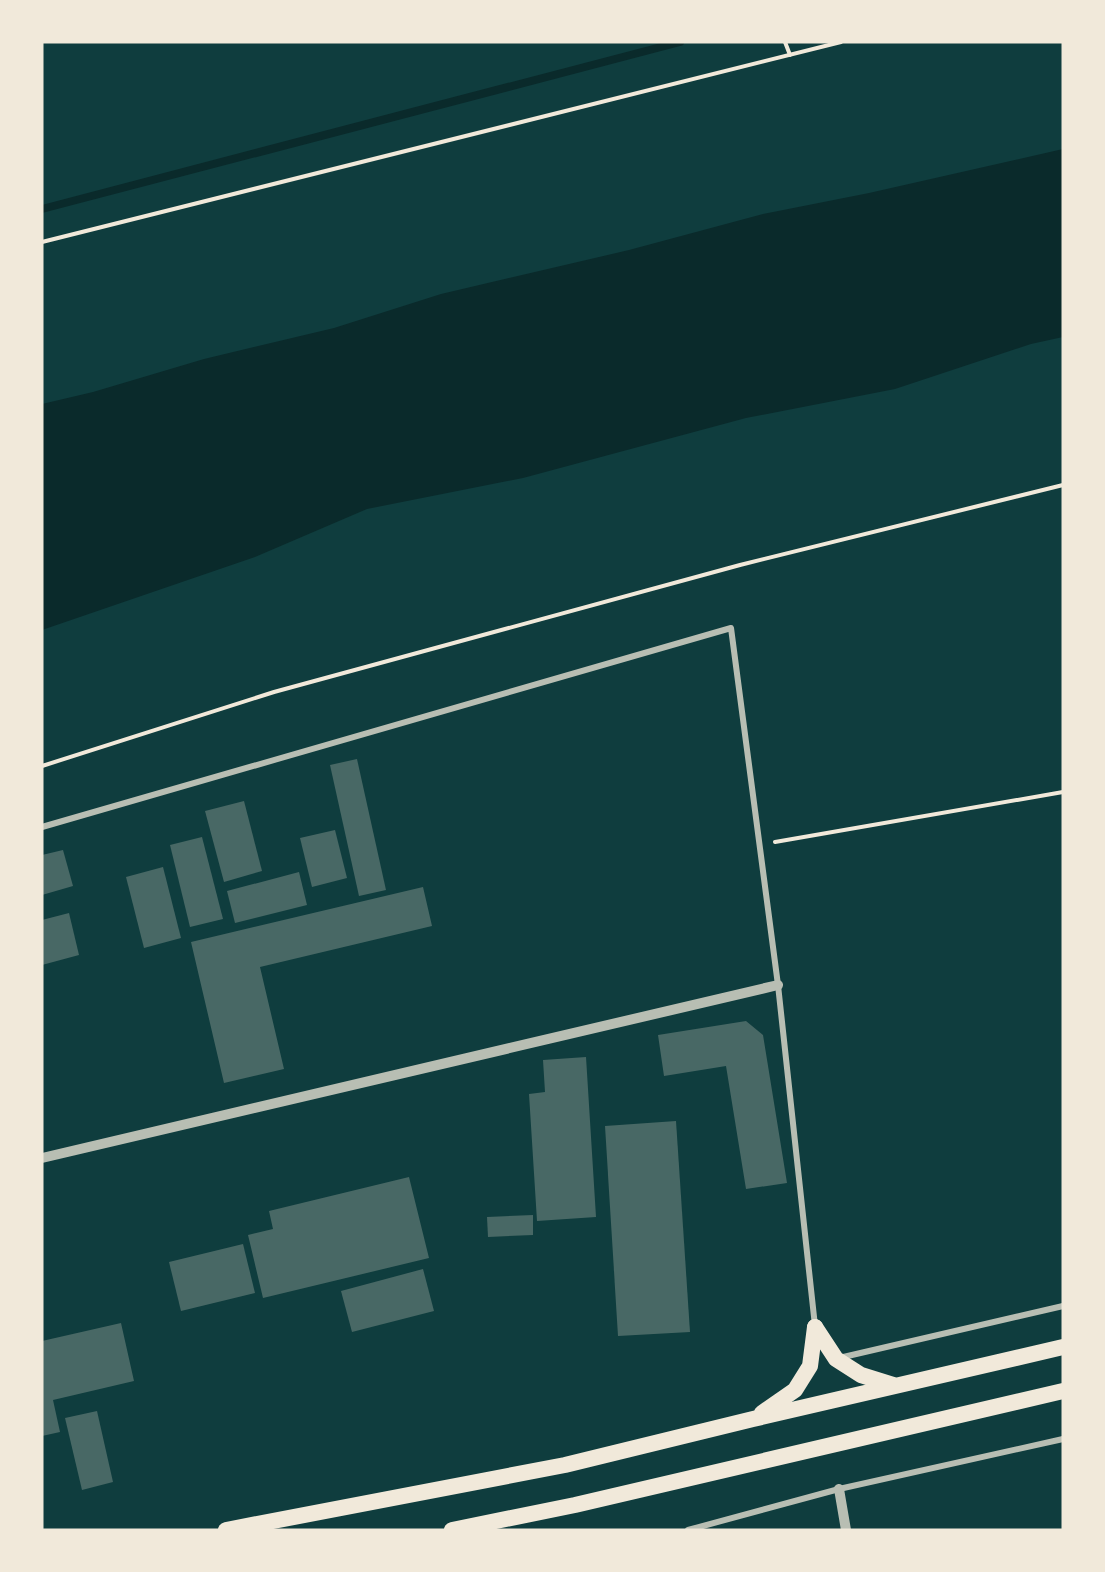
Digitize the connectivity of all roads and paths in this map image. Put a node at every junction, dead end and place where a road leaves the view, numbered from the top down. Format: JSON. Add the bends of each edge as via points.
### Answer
{"nodes":[{"id":1,"x":785,"y":42,"type":"edge"},
{"id":2,"x":841,"y":42,"type":"edge"},
{"id":3,"x":790,"y":55,"type":"junction"},
{"id":4,"x":42,"y":242,"type":"edge"},
{"id":5,"x":1063,"y":485,"type":"edge"},
{"id":6,"x":42,"y":766,"type":"edge"},
{"id":7,"x":1063,"y":792,"type":"edge"},
{"id":8,"x":42,"y":827,"type":"edge"},
{"id":9,"x":759,"y":845,"type":"junction"},
{"id":10,"x":778,"y":985,"type":"junction"},
{"id":11,"x":42,"y":1158,"type":"edge"},
{"id":12,"x":1063,"y":1306,"type":"edge"},
{"id":13,"x":815,"y":1327,"type":"junction"},
{"id":14,"x":1063,"y":1347,"type":"edge"},
{"id":15,"x":836,"y":1359,"type":"junction"},
{"id":16,"x":895,"y":1386,"type":"junction"},
{"id":17,"x":1063,"y":1391,"type":"edge"},
{"id":18,"x":753,"y":1419,"type":"junction"},
{"id":19,"x":1063,"y":1439,"type":"edge"},
{"id":20,"x":839,"y":1490,"type":"junction"},
{"id":21,"x":226,"y":1530,"type":"edge"},
{"id":22,"x":452,"y":1530,"type":"edge"},
{"id":23,"x":687,"y":1530,"type":"edge"},
{"id":24,"x":846,"y":1530,"type":"edge"}],
"edges":[{"from":1,"to":3,"type":"path"},
{"from":2,"to":3,"type":"path"},
{"from":3,"to":4,"type":"path"},
{"from":5,"to":6,"type":"path","via":[[740,566],[297,686]]},
{"from":7,"to":9,"type":"path"},
{"from":8,"to":9,"type":"street","via":[[731,628]]},
{"from":9,"to":10,"type":"street"},
{"from":10,"to":11,"type":"street"},
{"from":10,"to":13,"type":"street"},
{"from":12,"to":15,"type":"street"},
{"from":13,"to":15,"type":"highway"},
{"from":13,"to":18,"type":"highway","via":[[810,1366],[795,1390]]},
{"from":14,"to":16,"type":"highway"},
{"from":15,"to":16,"type":"highway","via":[[861,1376]]},
{"from":16,"to":18,"type":"highway"},
{"from":17,"to":22,"type":"highway"},
{"from":18,"to":21,"type":"highway","via":[[565,1465]]},
{"from":19,"to":20,"type":"street"},
{"from":20,"to":23,"type":"street"},
{"from":20,"to":24,"type":"street"}]}
